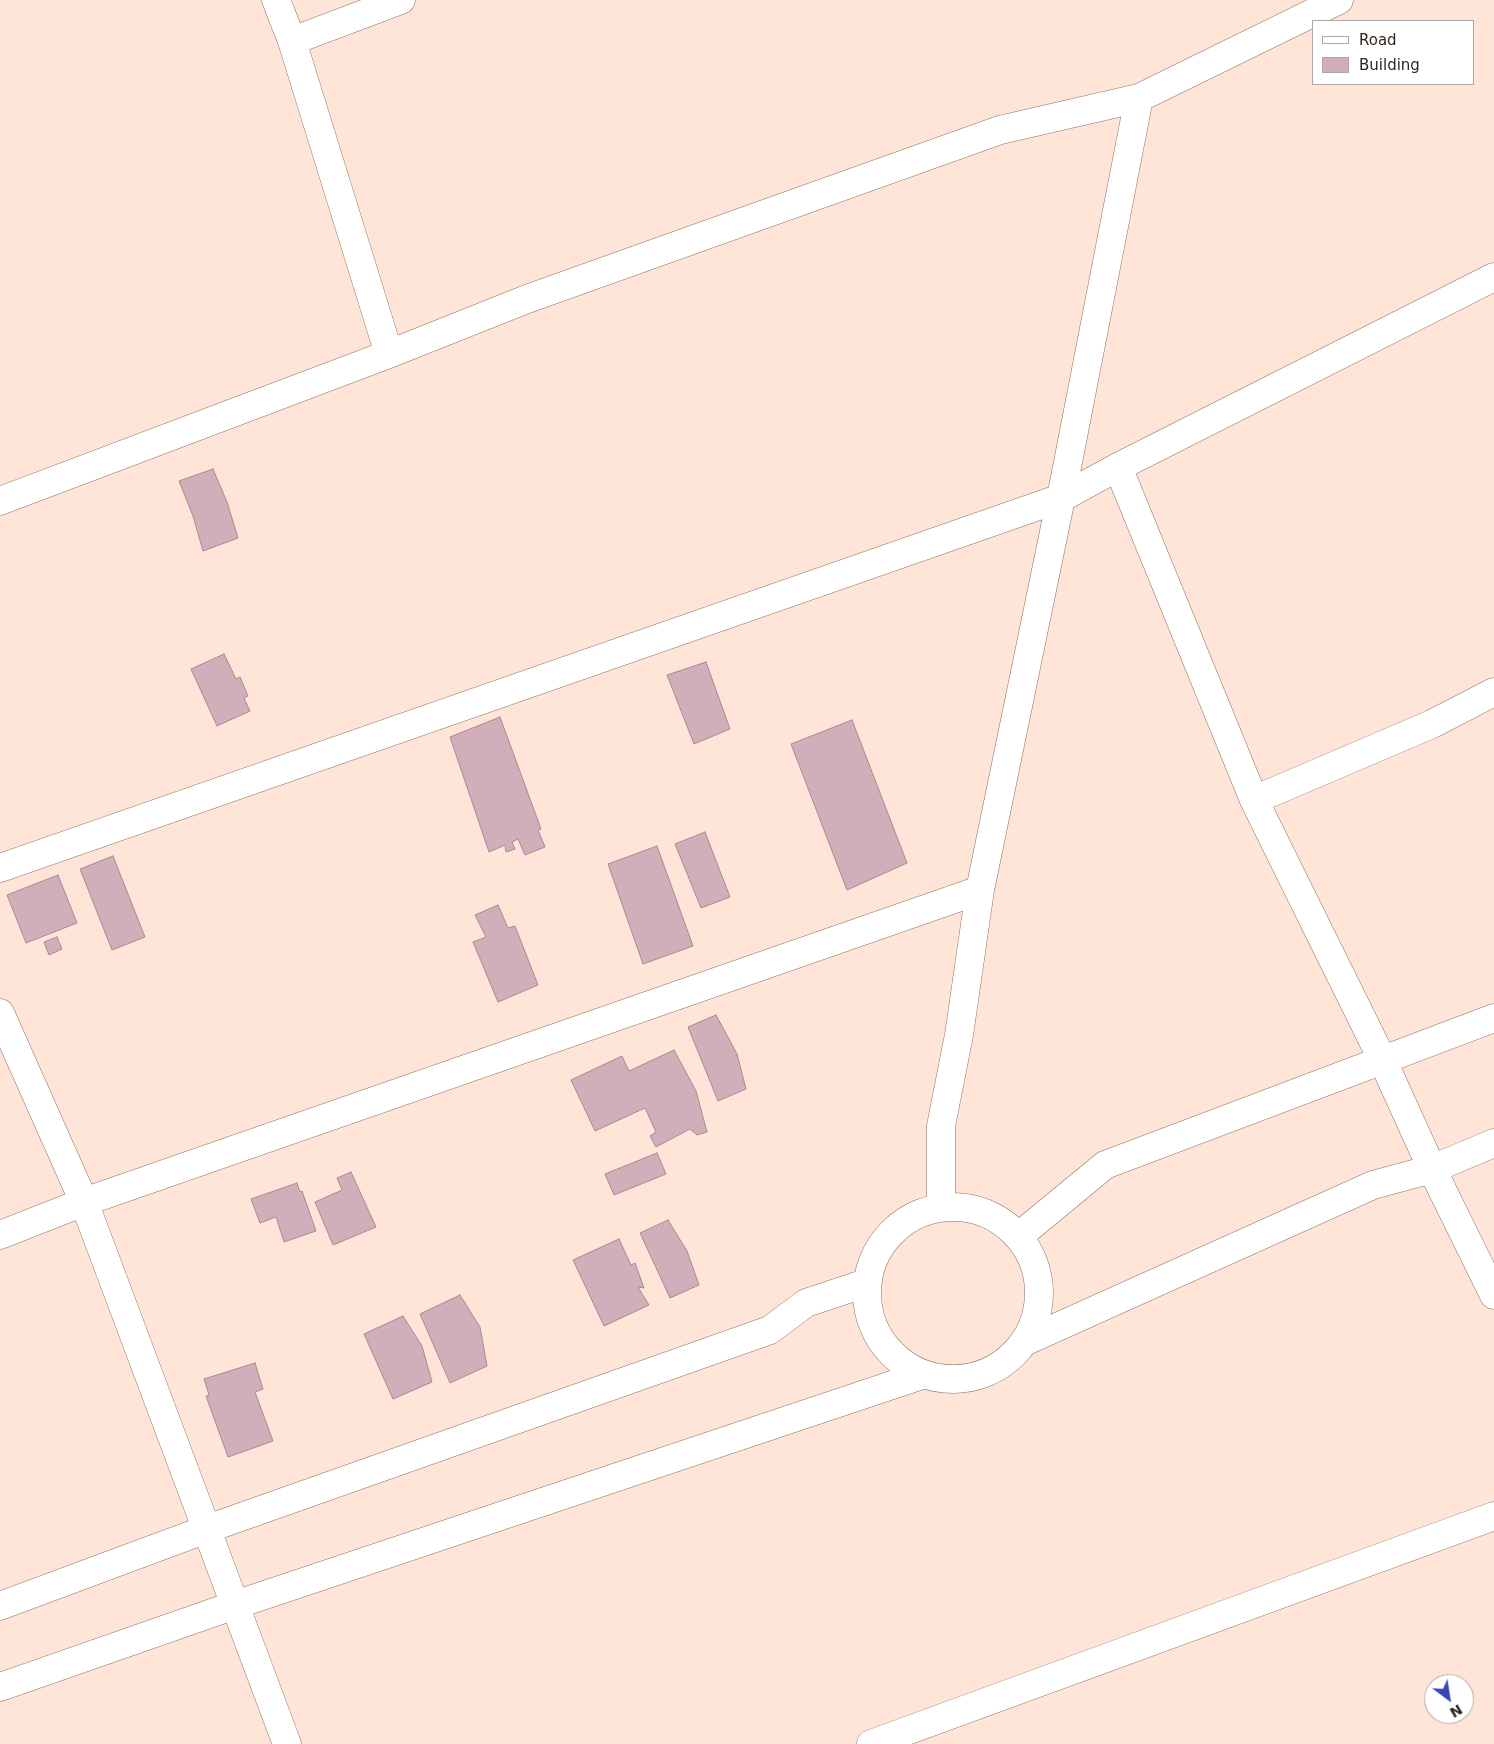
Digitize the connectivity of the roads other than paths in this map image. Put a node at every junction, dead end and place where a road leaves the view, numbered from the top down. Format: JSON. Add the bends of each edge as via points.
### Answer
{"nodes":[{"id":1,"x":276,"y":0,"type":"edge"},
{"id":2,"x":401,"y":0,"type":"edge"},
{"id":3,"x":1339,"y":0,"type":"edge"},
{"id":4,"x":292,"y":41,"type":"junction"},
{"id":5,"x":1139,"y":98,"type":"junction"},
{"id":6,"x":1494,"y":277,"type":"edge"},
{"id":7,"x":389,"y":354,"type":"junction"},
{"id":8,"x":1118,"y":467,"type":"junction"},
{"id":9,"x":1061,"y":498,"type":"junction"},
{"id":10,"x":0,"y":501,"type":"edge"},
{"id":11,"x":1494,"y":692,"type":"edge"},
{"id":12,"x":1254,"y":800,"type":"junction"},
{"id":13,"x":0,"y":868,"type":"edge"},
{"id":14,"x":980,"y":890,"type":"junction"},
{"id":15,"x":0,"y":1013,"type":"edge"},
{"id":16,"x":1494,"y":1018,"type":"edge"},
{"id":17,"x":1382,"y":1059,"type":"junction"},
{"id":18,"x":1494,"y":1143,"type":"edge"},
{"id":19,"x":1432,"y":1169,"type":"junction"},
{"id":20,"x":84,"y":1202,"type":"junction"},
{"id":21,"x":941,"y":1207,"type":"junction"},
{"id":22,"x":0,"y":1235,"type":"edge"},
{"id":23,"x":1018,"y":1236,"type":"junction"},
{"id":24,"x":866,"y":1283,"type":"junction"},
{"id":25,"x":1494,"y":1294,"type":"edge"},
{"id":26,"x":1024,"y":1342,"type":"junction"},
{"id":27,"x":922,"y":1375,"type":"junction"},
{"id":28,"x":1494,"y":1516,"type":"edge"},
{"id":29,"x":207,"y":1529,"type":"junction"},
{"id":30,"x":235,"y":1605,"type":"junction"},
{"id":31,"x":0,"y":1606,"type":"edge"},
{"id":32,"x":0,"y":1687,"type":"edge"},
{"id":33,"x":286,"y":1744,"type":"edge"},
{"id":34,"x":871,"y":1744,"type":"edge"}],
"edges":[{"from":1,"to":4,"type":"street"},
{"from":2,"to":4,"type":"street"},
{"from":3,"to":5,"type":"street"},
{"from":4,"to":7,"type":"street"},
{"from":5,"to":7,"type":"street","via":[[1000,130],[527,299]]},
{"from":5,"to":9,"type":"street"},
{"from":6,"to":8,"type":"street"},
{"from":7,"to":10,"type":"street"},
{"from":8,"to":9,"type":"street"},
{"from":8,"to":12,"type":"street"},
{"from":9,"to":13,"type":"street"},
{"from":9,"to":14,"type":"street"},
{"from":11,"to":12,"type":"street","via":[[1432,724]]},
{"from":12,"to":17,"type":"street"},
{"from":14,"to":20,"type":"street"},
{"from":14,"to":21,"type":"street","via":[[959,1035],[941,1126]]},
{"from":15,"to":20,"type":"street"},
{"from":16,"to":17,"type":"street"},
{"from":17,"to":19,"type":"street"},
{"from":17,"to":23,"type":"street","via":[[1105,1165]]},
{"from":18,"to":19,"type":"street"},
{"from":19,"to":25,"type":"street"},
{"from":19,"to":26,"type":"street","via":[[1373,1185]]},
{"from":20,"to":22,"type":"street"},
{"from":20,"to":29,"type":"street"},
{"from":21,"to":23,"type":"street","via":[[970,1208],[996,1218]]},
{"from":21,"to":24,"type":"street","via":[[914,1216],[891,1232],[874,1256]]},
{"from":23,"to":26,"type":"street","via":[[1033,1261],[1039,1288],[1036,1317]]},
{"from":24,"to":27,"type":"street","via":[[868,1312],[878,1339],[897,1360]]},
{"from":24,"to":29,"type":"street","via":[[806,1303],[770,1330]]},
{"from":26,"to":27,"type":"street","via":[[1004,1363],[978,1376],[950,1380]]},
{"from":27,"to":30,"type":"street"},
{"from":28,"to":34,"type":"street"},
{"from":29,"to":30,"type":"street"},
{"from":29,"to":31,"type":"street"},
{"from":30,"to":32,"type":"street"},
{"from":30,"to":33,"type":"street"}]}
